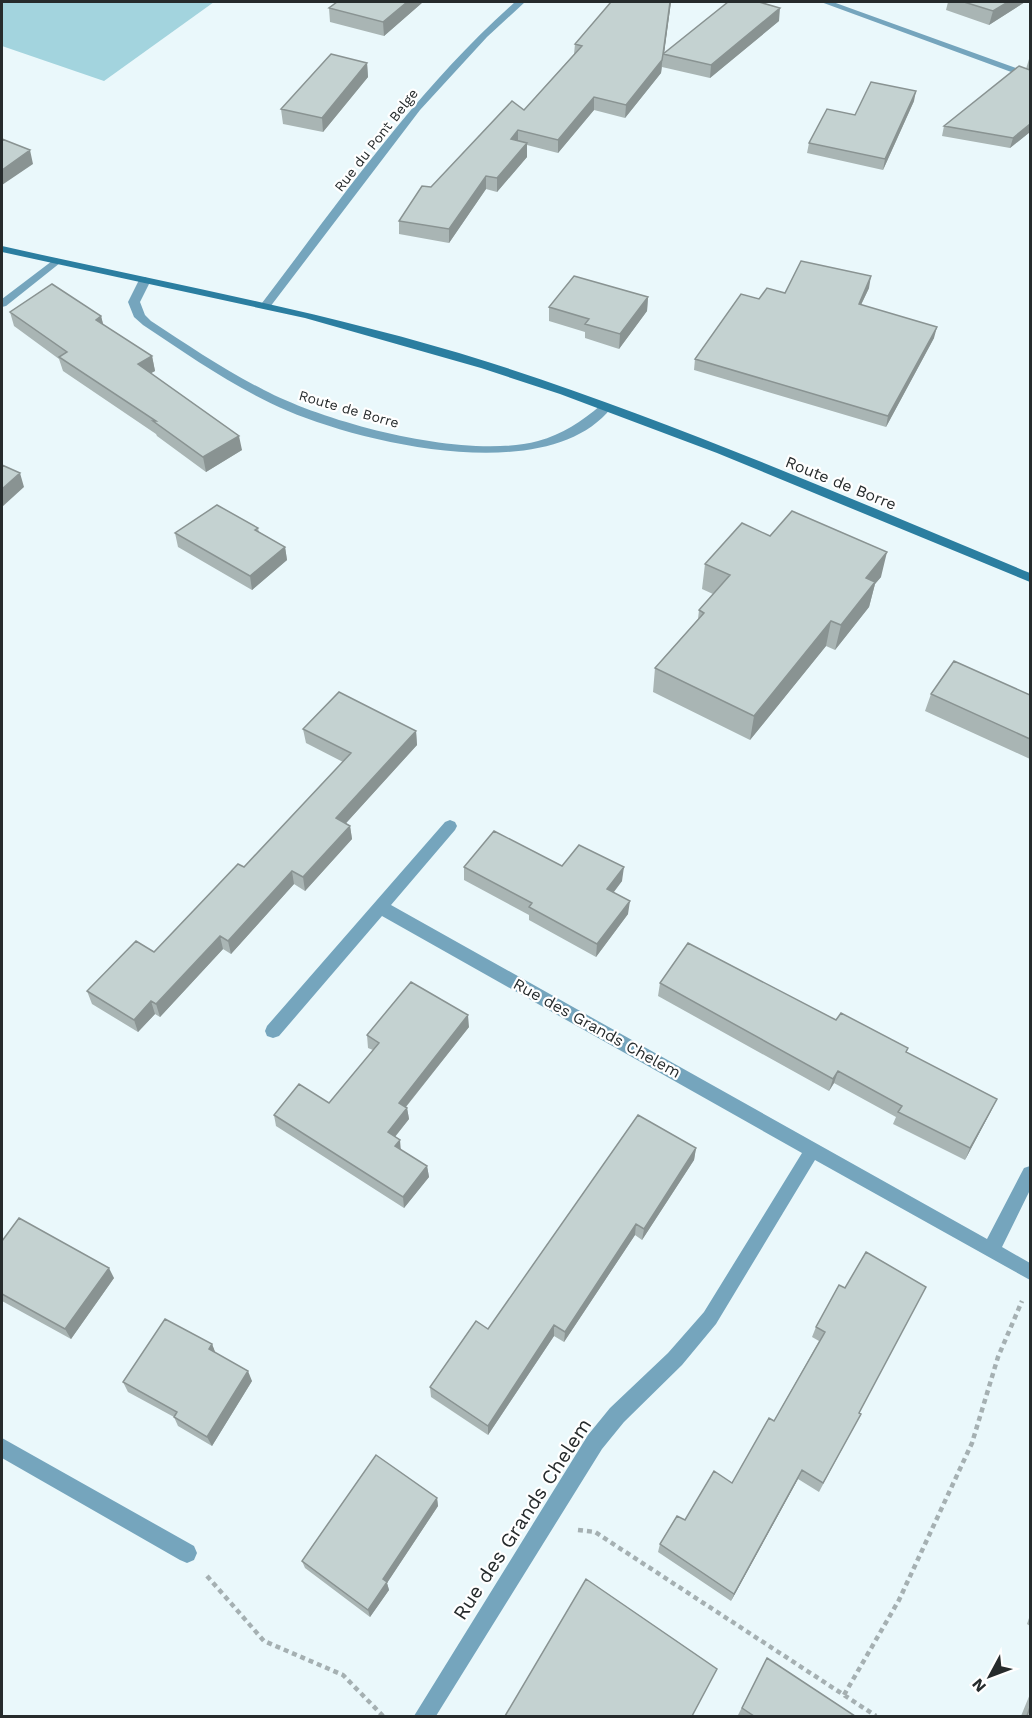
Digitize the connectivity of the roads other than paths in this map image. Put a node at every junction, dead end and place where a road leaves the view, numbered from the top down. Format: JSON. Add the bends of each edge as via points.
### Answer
{"nodes":[{"id":1,"x":520,"y":2,"type":"edge"},
{"id":2,"x":826,"y":2,"type":"edge"},
{"id":3,"x":1030,"y":75,"type":"edge"},
{"id":4,"x":2,"y":249,"type":"edge"},
{"id":5,"x":56,"y":261,"type":"junction"},
{"id":6,"x":146,"y":280,"type":"junction"},
{"id":7,"x":2,"y":304,"type":"edge"},
{"id":8,"x":266,"y":305,"type":"junction"},
{"id":9,"x":605,"y":408,"type":"junction"},
{"id":10,"x":1030,"y":578,"type":"edge"},
{"id":11,"x":450,"y":825,"type":"dead end"},
{"id":12,"x":380,"y":907,"type":"junction"},
{"id":13,"x":273,"y":1030,"type":"dead end"},
{"id":14,"x":813,"y":1149,"type":"junction"},
{"id":15,"x":1030,"y":1174,"type":"edge"},
{"id":16,"x":991,"y":1249,"type":"junction"},
{"id":17,"x":1030,"y":1272,"type":"edge"},
{"id":18,"x":2,"y":1448,"type":"edge"},
{"id":19,"x":187,"y":1553,"type":"road end"},
{"id":20,"x":424,"y":1716,"type":"edge"}],
"edges":[{"from":1,"to":8,"type":"street","name":"Rue du Pont Belge","via":[[473,44],[429,93]]},
{"from":2,"to":3,"type":"street"},
{"from":4,"to":5,"type":"main road","name":"Route de Borre"},
{"from":5,"to":6,"type":"main road","name":"Route de Borre"},
{"from":5,"to":7,"type":"street"},
{"from":6,"to":8,"type":"main road","name":"Route de Borre"},
{"from":6,"to":9,"type":"street","name":"Route de Borre","via":[[134,302],[147,323],[258,393],[343,425],[436,445],[498,450],[569,435]]},
{"from":8,"to":9,"type":"main road","name":"Route de Borre","via":[[454,355]]},
{"from":9,"to":10,"type":"main road","name":"Route de Borre"},
{"from":11,"to":12,"type":"street"},
{"from":12,"to":13,"type":"street"},
{"from":12,"to":14,"type":"street","name":"Rue des Grands Chelem"},
{"from":14,"to":16,"type":"street","name":"Rue des Grands Chelem"},
{"from":14,"to":20,"type":"street","name":"Rue des Grands Chelem","via":[[710,1318],[595,1442]]},
{"from":15,"to":16,"type":"street"},
{"from":16,"to":17,"type":"street","name":"Rue des Grands Chelem"},
{"from":18,"to":19,"type":"street"}]}
